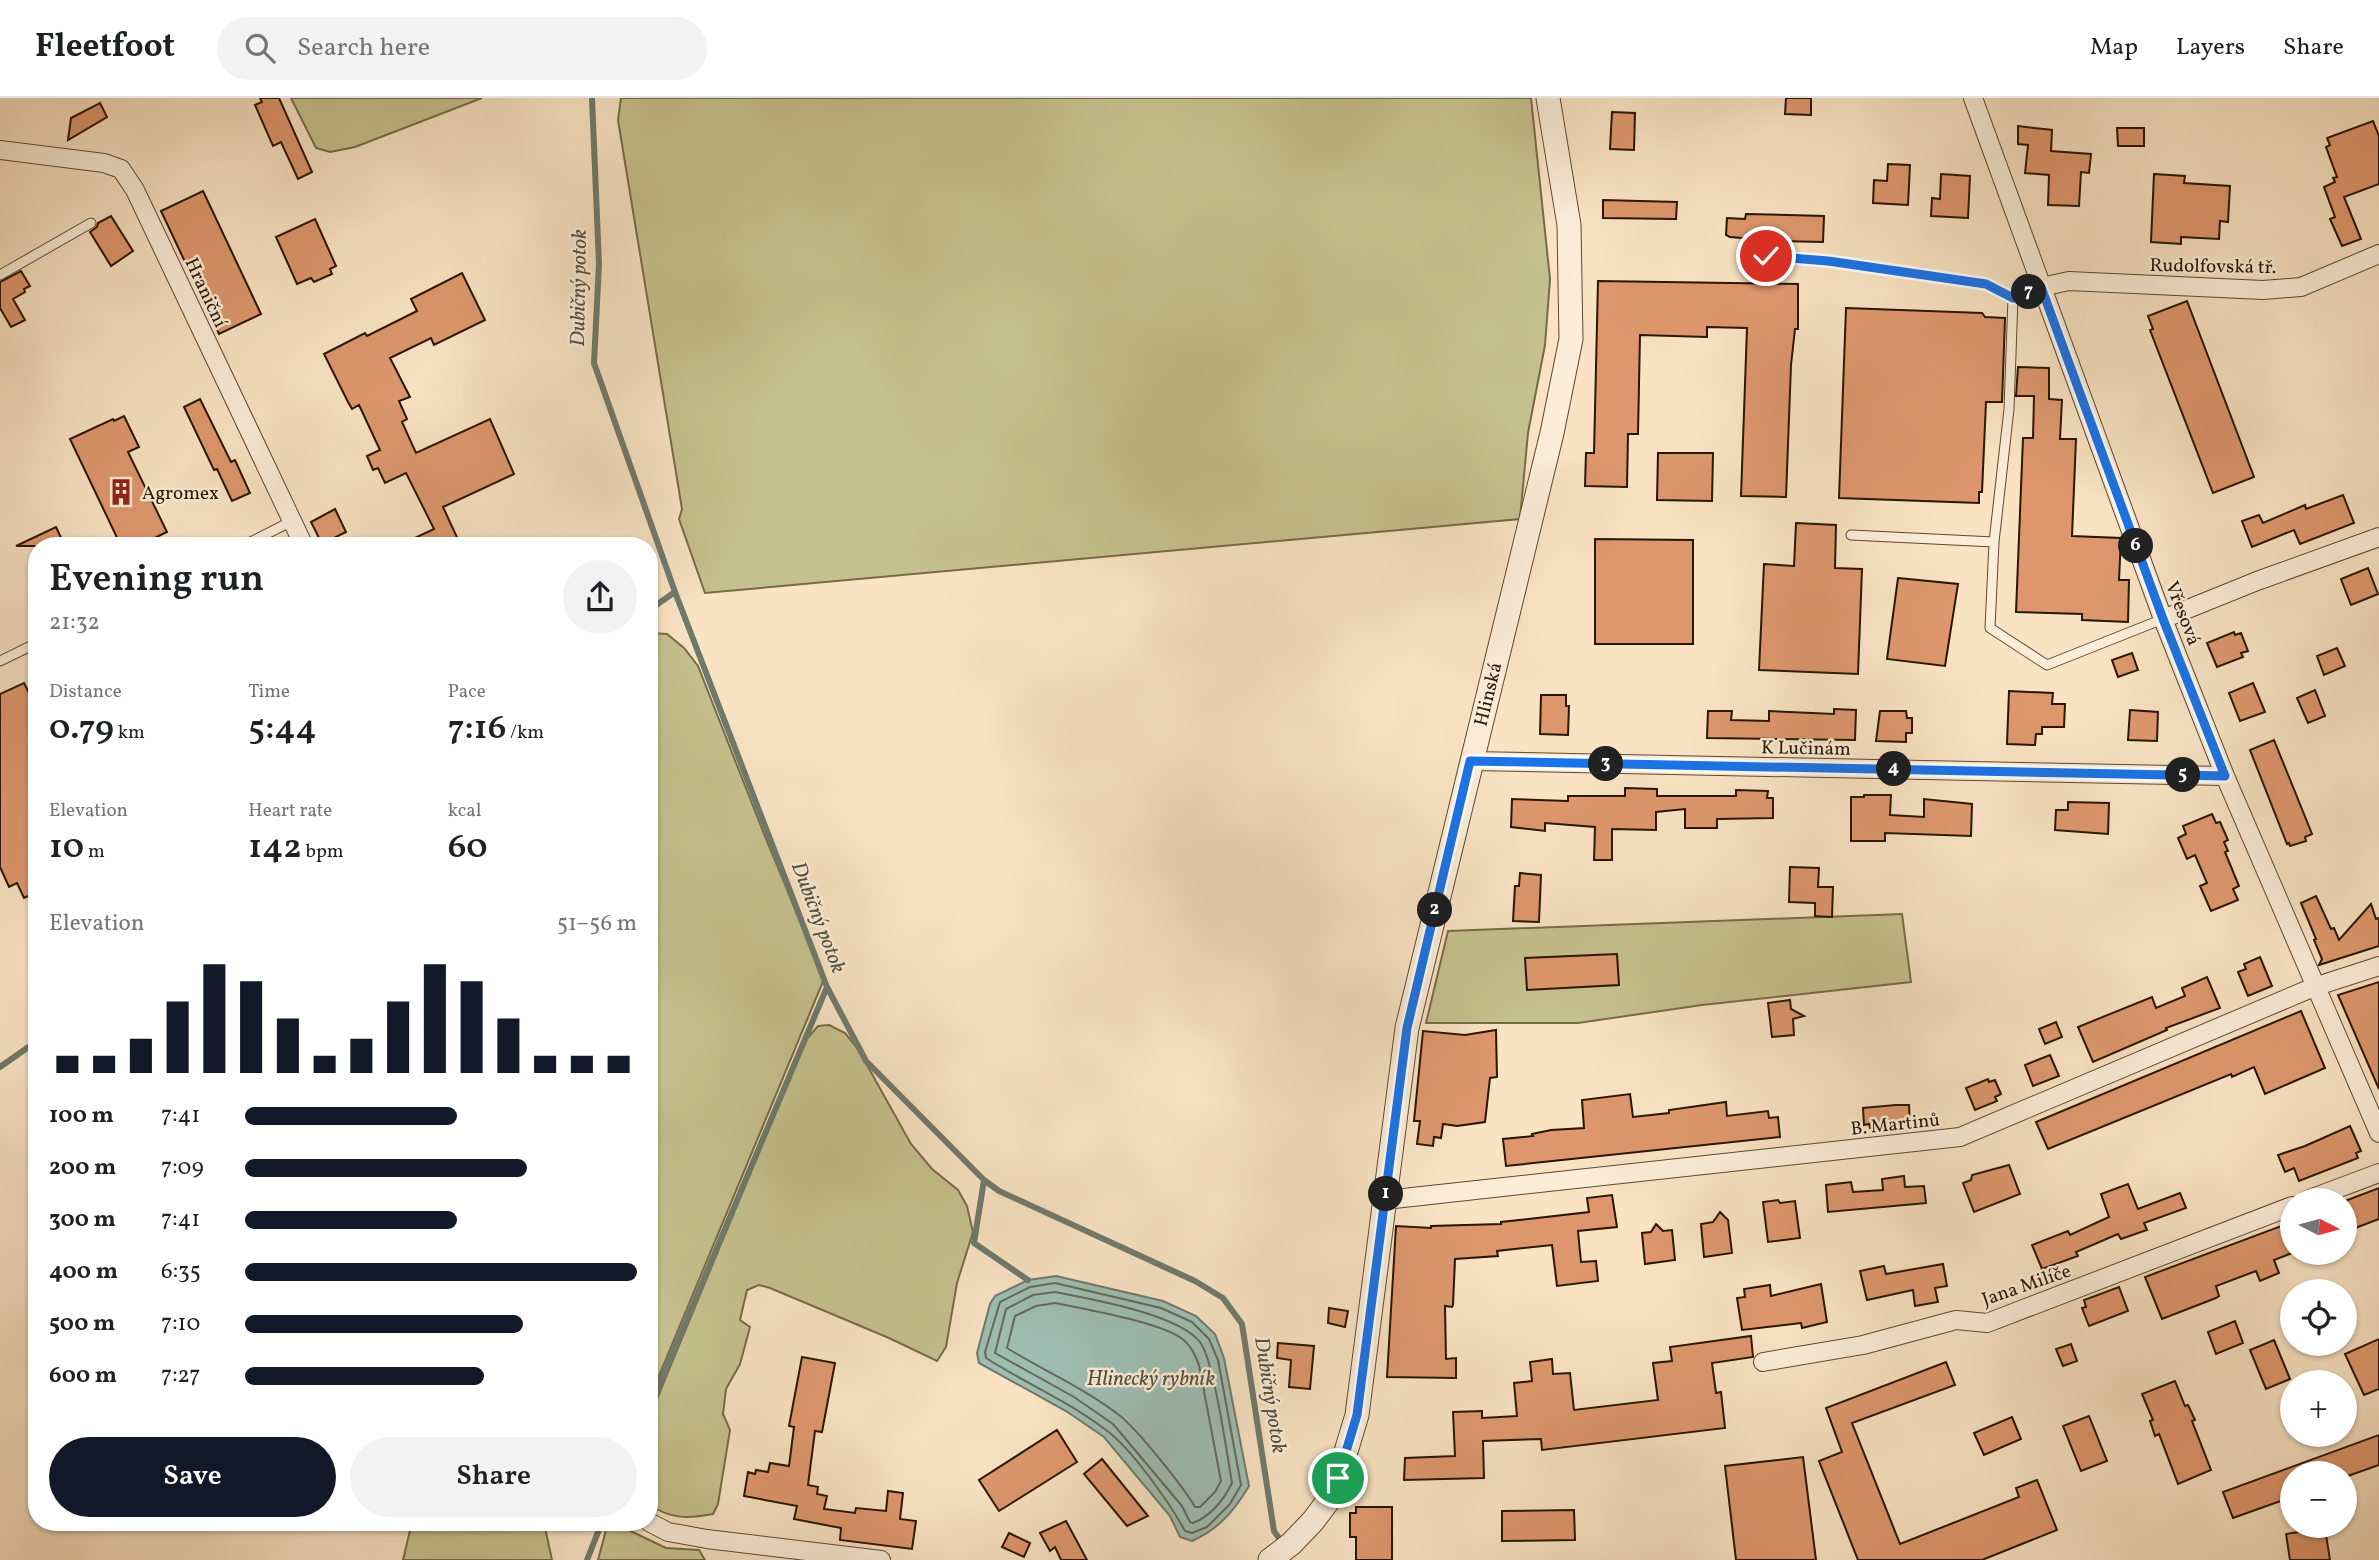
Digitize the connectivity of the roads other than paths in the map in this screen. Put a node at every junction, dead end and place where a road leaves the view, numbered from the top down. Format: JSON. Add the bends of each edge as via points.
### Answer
{"nodes":[{"id":1,"x":1548,"y":98,"type":"edge"},
{"id":2,"x":1973,"y":98,"type":"edge"},
{"id":3,"x":0,"y":150,"type":"edge"},
{"id":4,"x":91,"y":223,"type":"dead end"},
{"id":5,"x":2379,"y":254,"type":"edge"},
{"id":6,"x":1766,"y":256,"type":"dead end"},
{"id":7,"x":0,"y":275,"type":"edge"},
{"id":8,"x":2041,"y":287,"type":"junction"},
{"id":9,"x":2013,"y":298,"type":"junction"},
{"id":10,"x":292,"y":521,"type":"junction"},
{"id":11,"x":1851,"y":535,"type":"dead end"},
{"id":12,"x":261,"y":537,"type":"edge"},
{"id":13,"x":300,"y":537,"type":"edge"},
{"id":14,"x":2379,"y":537,"type":"edge"},
{"id":15,"x":1994,"y":542,"type":"junction"},
{"id":16,"x":2163,"y":619,"type":"junction"},
{"id":17,"x":28,"y":647,"type":"edge"},
{"id":18,"x":0,"y":661,"type":"edge"},
{"id":19,"x":1470,"y":761,"type":"junction"},
{"id":20,"x":2225,"y":776,"type":"junction"},
{"id":21,"x":2379,"y":966,"type":"edge"},
{"id":22,"x":2314,"y":987,"type":"junction"},
{"id":23,"x":2379,"y":1133,"type":"edge"},
{"id":24,"x":2379,"y":1173,"type":"edge"},
{"id":25,"x":2339,"y":1188,"type":"edge"},
{"id":26,"x":1385,"y":1200,"type":"junction"},
{"id":27,"x":2280,"y":1211,"type":"edge"},
{"id":28,"x":1763,"y":1362,"type":"dead end"},
{"id":29,"x":658,"y":1527,"type":"edge"},
{"id":30,"x":1280,"y":1552,"type":"edge"},
{"id":31,"x":881,"y":1560,"type":"edge"}],
"edges":[{"from":1,"to":19,"type":"street","name":"Hlinská","via":[[1569,225],[1571,339]]},
{"from":2,"to":8,"type":"street","name":"Vřesová"},
{"from":3,"to":10,"type":"street","name":"Hraniční","via":[[121,169]]},
{"from":4,"to":7,"type":"lane"},
{"from":5,"to":8,"type":"street","name":"Rudolfovská tř.","via":[[2301,286],[2263,290],[2069,281]]},
{"from":6,"to":9,"type":"lane","via":[[1986,284]]},
{"from":8,"to":9,"type":"lane"},
{"from":8,"to":16,"type":"street","name":"Vřesová"},
{"from":9,"to":15,"type":"lane","via":[[2009,409]]},
{"from":10,"to":12,"type":"lane"},
{"from":10,"to":13,"type":"street","name":"Hraniční"},
{"from":11,"to":15,"type":"lane"},
{"from":14,"to":16,"type":"street"},
{"from":15,"to":16,"type":"lane","via":[[1990,628],[2047,665]]},
{"from":16,"to":20,"type":"street","name":"Vřesová"},
{"from":17,"to":18,"type":"lane"},
{"from":19,"to":20,"type":"street","name":"K Lučinám"},
{"from":19,"to":26,"type":"street","name":"Hlinská","via":[[1407,1028]]},
{"from":20,"to":22,"type":"street","name":"Vřesová"},
{"from":21,"to":22,"type":"street","name":"B. Martinů"},
{"from":22,"to":23,"type":"street","name":"Vřesová"},
{"from":22,"to":26,"type":"street","name":"B. Martinů","via":[[1960,1137]]},
{"from":24,"to":25,"type":"street"},
{"from":26,"to":30,"type":"street","name":"Hlinská","via":[[1357,1415],[1328,1501]]},
{"from":27,"to":28,"type":"street","name":"Jana Milíče","via":[[1987,1322],[1956,1320],[1863,1345]]},
{"from":29,"to":31,"type":"street","via":[[707,1539]]}]}
